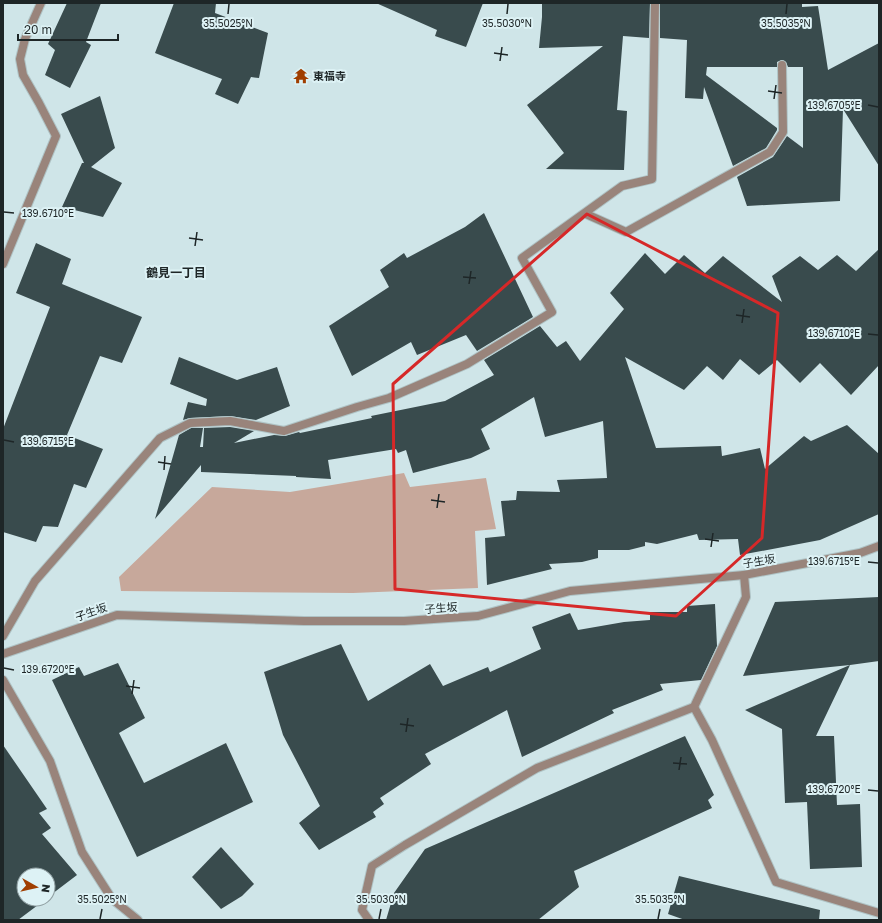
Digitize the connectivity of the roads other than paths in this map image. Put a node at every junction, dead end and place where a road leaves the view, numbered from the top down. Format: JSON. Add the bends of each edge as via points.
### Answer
{"nodes":[{"id":1,"x":41,"y":3,"type":"edge"},
{"id":2,"x":655,"y":3,"type":"edge"},
{"id":3,"x":782,"y":66,"type":"dead end"},
{"id":4,"x":586,"y":214,"type":"junction"},
{"id":5,"x":3,"y":264,"type":"edge"},
{"id":6,"x":879,"y":546,"type":"edge"},
{"id":7,"x":744,"y":575,"type":"junction"},
{"id":8,"x":3,"y":636,"type":"edge"},
{"id":9,"x":3,"y":654,"type":"edge"},
{"id":10,"x":3,"y":680,"type":"edge"},
{"id":11,"x":694,"y":707,"type":"junction"},
{"id":12,"x":879,"y":913,"type":"edge"},
{"id":13,"x":138,"y":920,"type":"edge"},
{"id":14,"x":369,"y":920,"type":"edge"}],
"edges":[{"from":1,"to":5,"type":"street","via":[[25,39],[20,59],[22,75],[56,136]]},
{"from":2,"to":4,"type":"street","via":[[652,179],[622,186]]},
{"from":3,"to":4,"type":"street","via":[[782,132],[770,152],[626,232]]},
{"from":4,"to":8,"type":"street","via":[[522,258],[552,312],[467,364],[389,398],[284,431],[230,421],[190,423],[160,438],[35,581]]},
{"from":6,"to":7,"type":"street","name":"子生坂","via":[[860,553]]},
{"from":7,"to":9,"type":"street","name":"子生坂","via":[[570,591],[478,616],[404,621],[304,621],[118,615]]},
{"from":7,"to":11,"type":"street","via":[[746,597]]},
{"from":10,"to":13,"type":"street","via":[[50,761],[82,852],[112,899]]},
{"from":11,"to":12,"type":"street","via":[[712,740],[776,882]]},
{"from":11,"to":14,"type":"street","via":[[537,768],[372,866],[362,910]]}]}
